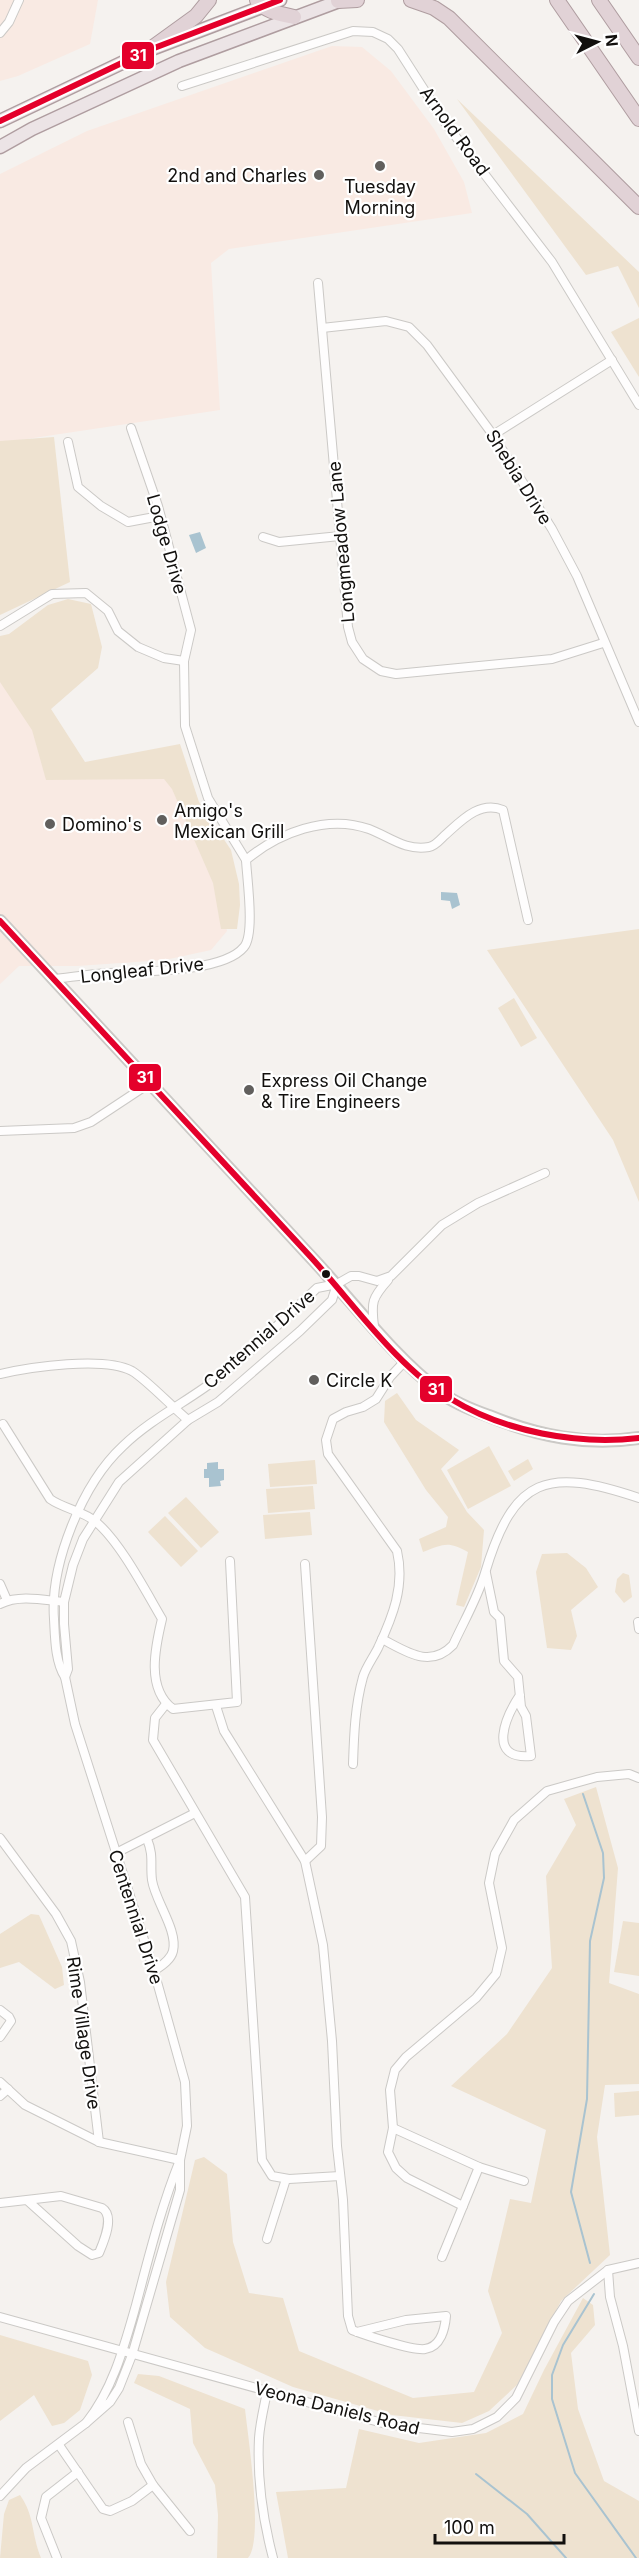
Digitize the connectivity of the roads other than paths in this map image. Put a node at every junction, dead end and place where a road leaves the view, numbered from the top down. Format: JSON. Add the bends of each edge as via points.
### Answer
{"nodes":[{"id":1,"x":19,"y":0,"type":"edge"},
{"id":2,"x":209,"y":0,"type":"edge"},
{"id":3,"x":280,"y":0,"type":"edge"},
{"id":4,"x":357,"y":0,"type":"edge"},
{"id":5,"x":411,"y":0,"type":"edge"},
{"id":6,"x":557,"y":0,"type":"edge"},
{"id":7,"x":599,"y":0,"type":"edge"},
{"id":8,"x":340,"y":1,"type":"edge"},
{"id":9,"x":259,"y":3,"type":"edge"},
{"id":10,"x":294,"y":17,"type":"junction"},
{"id":11,"x":0,"y":33,"type":"edge"},
{"id":12,"x":149,"y":50,"type":"junction"},
{"id":13,"x":639,"y":58,"type":"edge"},
{"id":14,"x":79,"y":83,"type":"junction"},
{"id":15,"x":182,"y":86,"type":"dead end"},
{"id":16,"x":78,"y":108,"type":"junction"},
{"id":17,"x":639,"y":119,"type":"edge"},
{"id":18,"x":0,"y":120,"type":"edge"},
{"id":19,"x":0,"y":147,"type":"edge"},
{"id":20,"x":639,"y":207,"type":"edge"},
{"id":21,"x":318,"y":283,"type":"dead end"},
{"id":22,"x":322,"y":327,"type":"junction"},
{"id":23,"x":612,"y":360,"type":"junction"},
{"id":24,"x":639,"y":405,"type":"edge"},
{"id":25,"x":131,"y":428,"type":"dead end"},
{"id":26,"x":493,"y":435,"type":"junction"},
{"id":27,"x":68,"y":442,"type":"dead end"},
{"id":28,"x":160,"y":516,"type":"junction"},
{"id":29,"x":340,"y":536,"type":"junction"},
{"id":30,"x":263,"y":537,"type":"dead end"},
{"id":31,"x":0,"y":626,"type":"edge"},
{"id":32,"x":603,"y":643,"type":"junction"},
{"id":33,"x":184,"y":661,"type":"junction"},
{"id":34,"x":639,"y":722,"type":"edge"},
{"id":35,"x":246,"y":860,"type":"junction"},
{"id":36,"x":528,"y":920,"type":"dead end"},
{"id":37,"x":0,"y":921,"type":"edge"},
{"id":38,"x":54,"y":979,"type":"junction"},
{"id":39,"x":150,"y":1083,"type":"junction"},
{"id":40,"x":0,"y":1131,"type":"edge"},
{"id":41,"x":545,"y":1173,"type":"dead end"},
{"id":42,"x":391,"y":1276,"type":"junction"},
{"id":43,"x":337,"y":1284,"type":"junction"},
{"id":44,"x":374,"y":1326,"type":"junction"},
{"id":45,"x":405,"y":1361,"type":"junction"},
{"id":46,"x":0,"y":1374,"type":"edge"},
{"id":47,"x":172,"y":1407,"type":"junction"},
{"id":48,"x":188,"y":1420,"type":"junction"},
{"id":49,"x":3,"y":1424,"type":"dead end"},
{"id":50,"x":639,"y":1438,"type":"edge"},
{"id":51,"x":639,"y":1498,"type":"edge"},
{"id":52,"x":78,"y":1514,"type":"junction"},
{"id":53,"x":94,"y":1520,"type":"junction"},
{"id":54,"x":230,"y":1561,"type":"dead end"},
{"id":55,"x":305,"y":1564,"type":"dead end"},
{"id":56,"x":486,"y":1572,"type":"junction"},
{"id":57,"x":0,"y":1584,"type":"edge"},
{"id":58,"x":53,"y":1601,"type":"junction"},
{"id":59,"x":4,"y":1602,"type":"edge"},
{"id":60,"x":64,"y":1602,"type":"junction"},
{"id":61,"x":382,"y":1639,"type":"junction"},
{"id":62,"x":65,"y":1677,"type":"junction"},
{"id":63,"x":520,"y":1695,"type":"junction"},
{"id":64,"x":166,"y":1704,"type":"junction"},
{"id":65,"x":216,"y":1706,"type":"junction"},
{"id":66,"x":353,"y":1764,"type":"dead end"},
{"id":67,"x":639,"y":1778,"type":"edge"},
{"id":68,"x":195,"y":1813,"type":"junction"},
{"id":69,"x":0,"y":1838,"type":"edge"},
{"id":70,"x":147,"y":1839,"type":"junction"},
{"id":71,"x":116,"y":1853,"type":"junction"},
{"id":72,"x":305,"y":1861,"type":"junction"},
{"id":73,"x":154,"y":1971,"type":"junction"},
{"id":74,"x":0,"y":2010,"type":"edge"},
{"id":75,"x":0,"y":2037,"type":"edge"},
{"id":76,"x":0,"y":2082,"type":"edge"},
{"id":77,"x":8,"y":2090,"type":"junction"},
{"id":78,"x":0,"y":2096,"type":"edge"},
{"id":79,"x":393,"y":2128,"type":"junction"},
{"id":80,"x":99,"y":2142,"type":"junction"},
{"id":81,"x":180,"y":2160,"type":"junction"},
{"id":82,"x":479,"y":2167,"type":"junction"},
{"id":83,"x":340,"y":2176,"type":"junction"},
{"id":84,"x":286,"y":2179,"type":"junction"},
{"id":85,"x":524,"y":2181,"type":"dead end"},
{"id":86,"x":28,"y":2201,"type":"junction"},
{"id":87,"x":0,"y":2203,"type":"edge"},
{"id":88,"x":463,"y":2206,"type":"junction"},
{"id":89,"x":267,"y":2239,"type":"dead end"},
{"id":90,"x":442,"y":2257,"type":"dead end"},
{"id":91,"x":639,"y":2263,"type":"edge"},
{"id":92,"x":608,"y":2270,"type":"junction"},
{"id":93,"x":0,"y":2317,"type":"edge"},
{"id":94,"x":357,"y":2332,"type":"junction"},
{"id":95,"x":122,"y":2353,"type":"junction"},
{"id":96,"x":132,"y":2355,"type":"junction"},
{"id":97,"x":267,"y":2392,"type":"junction"},
{"id":98,"x":128,"y":2422,"type":"dead end"},
{"id":99,"x":86,"y":2423,"type":"junction"},
{"id":100,"x":639,"y":2431,"type":"edge"},
{"id":101,"x":59,"y":2445,"type":"junction"},
{"id":102,"x":78,"y":2472,"type":"junction"},
{"id":103,"x":153,"y":2485,"type":"junction"},
{"id":104,"x":0,"y":2496,"type":"edge"},
{"id":105,"x":190,"y":2531,"type":"dead end"},
{"id":106,"x":57,"y":2558,"type":"edge"},
{"id":107,"x":273,"y":2558,"type":"edge"}],
"edges":[{"from":1,"to":11,"type":"street"},
{"from":2,"to":12,"type":"highway","via":[[196,16]]},
{"from":3,"to":9,"type":"main road"},
{"from":4,"to":8,"type":"highway"},
{"from":5,"to":20,"type":"highway","via":[[449,18]]},
{"from":6,"to":17,"type":"highway"},
{"from":7,"to":13,"type":"highway"},
{"from":8,"to":10,"type":"main road"},
{"from":9,"to":10,"type":"highway","via":[[275,13]]},
{"from":9,"to":12,"type":"main road"},
{"from":10,"to":16,"type":"main road","via":[[179,61]]},
{"from":12,"to":14,"type":"main road"},
{"from":14,"to":16,"type":"main road","via":[[75,95]]},
{"from":14,"to":18,"type":"main road"},
{"from":15,"to":23,"type":"street","name":"Arnold Road","via":[[353,31],[374,32],[388,39],[404,57],[446,124],[552,262]]},
{"from":16,"to":19,"type":"main road"},
{"from":21,"to":22,"type":"street","name":"Longmeadow Lane"},
{"from":22,"to":26,"type":"street","name":"Shebia Drive","via":[[386,321],[409,327],[427,345]]},
{"from":22,"to":29,"type":"street","name":"Longmeadow Lane"},
{"from":23,"to":24,"type":"street","name":"Arnold Road"},
{"from":23,"to":26,"type":"street"},
{"from":25,"to":28,"type":"street","name":"Lodge Drive"},
{"from":26,"to":32,"type":"street","name":"Shebia Drive","via":[[577,576]]},
{"from":27,"to":28,"type":"street","via":[[78,488],[128,522]]},
{"from":28,"to":33,"type":"street","name":"Lodge Drive","via":[[191,630]]},
{"from":29,"to":30,"type":"street","via":[[279,542]]},
{"from":29,"to":32,"type":"street","name":"Longmeadow Lane","via":[[352,642],[363,659],[381,671],[422,673],[552,660]]},
{"from":31,"to":33,"type":"street","via":[[52,594],[86,593],[108,610],[118,631],[138,647]]},
{"from":32,"to":34,"type":"street","name":"Shebia Drive"},
{"from":33,"to":35,"type":"street","name":"Lodge Drive","via":[[185,726],[208,798]]},
{"from":35,"to":36,"type":"street","via":[[262,847],[327,823],[368,829],[406,847],[432,847],[470,814],[498,808],[503,810]]},
{"from":35,"to":38,"type":"street","name":"Longleaf Drive","via":[[249,933],[244,947],[228,958],[189,969]]},
{"from":37,"to":38,"type":"street"},
{"from":38,"to":39,"type":"street"},
{"from":39,"to":40,"type":"street","via":[[91,1122],[74,1128]]},
{"from":39,"to":43,"type":"street"},
{"from":41,"to":42,"type":"street","via":[[478,1203],[442,1225]]},
{"from":42,"to":43,"type":"street","via":[[377,1281],[351,1276]]},
{"from":42,"to":44,"type":"street","via":[[375,1295],[371,1307]]},
{"from":43,"to":44,"type":"street"},
{"from":43,"to":47,"type":"street","name":"Centennial Drive","via":[[317,1288],[220,1376]]},
{"from":43,"to":48,"type":"street","name":"Centennial Drive","via":[[332,1300],[300,1331],[218,1402]]},
{"from":44,"to":45,"type":"street"},
{"from":45,"to":50,"type":"street","via":[[441,1393],[532,1433],[604,1442]]},
{"from":45,"to":61,"type":"street","via":[[376,1399],[333,1419],[326,1440],[328,1455],[398,1551],[399,1595]]},
{"from":46,"to":47,"type":"street","via":[[108,1363],[132,1372]]},
{"from":47,"to":48,"type":"street"},
{"from":47,"to":52,"type":"street","name":"Centennial Drive","via":[[111,1458]]},
{"from":48,"to":53,"type":"street","name":"Centennial Drive","via":[[119,1482]]},
{"from":49,"to":52,"type":"street","via":[[50,1499]]},
{"from":51,"to":56,"type":"street","via":[[594,1484],[561,1482],[533,1488],[508,1515]]},
{"from":52,"to":53,"type":"street"},
{"from":52,"to":58,"type":"street","name":"Centennial Drive","via":[[63,1551]]},
{"from":53,"to":60,"type":"street","name":"Centennial Drive","via":[[76,1556]]},
{"from":53,"to":64,"type":"street","via":[[108,1534],[162,1618],[154,1676]]},
{"from":54,"to":65,"type":"street","via":[[237,1702]]},
{"from":55,"to":72,"type":"street","via":[[322,1817],[321,1846]]},
{"from":56,"to":61,"type":"street","via":[[453,1645],[444,1654],[433,1658],[414,1655]]},
{"from":56,"to":63,"type":"street","via":[[494,1612],[500,1618],[504,1661],[518,1677]]},
{"from":57,"to":59,"type":"street"},
{"from":58,"to":59,"type":"street","via":[[29,1598]]},
{"from":58,"to":60,"type":"street"},
{"from":58,"to":62,"type":"street","name":"Centennial Drive"},
{"from":60,"to":62,"type":"street","name":"Centennial Drive","via":[[68,1669]]},
{"from":61,"to":66,"type":"street","via":[[364,1675],[355,1712]]},
{"from":62,"to":71,"type":"street","name":"Centennial Drive","via":[[75,1724]]},
{"from":63,"to":63,"type":"street","via":[[531,1756],[518,1757],[509,1753],[504,1742],[507,1716]]},
{"from":64,"to":65,"type":"street","via":[[173,1709]]},
{"from":64,"to":68,"type":"street","via":[[155,1718],[153,1740]]},
{"from":65,"to":72,"type":"street","via":[[224,1731]]},
{"from":67,"to":79,"type":"street","via":[[629,1774],[597,1777],[547,1791],[514,1820],[495,1854],[490,1874],[502,1948],[496,1974],[476,1998],[395,2070],[390,2090]]},
{"from":68,"to":70,"type":"street"},
{"from":68,"to":84,"type":"street","via":[[245,1897],[262,2160],[272,2176]]},
{"from":69,"to":80,"type":"street","name":"Rime Village Drive","via":[[71,1941],[80,1982]]},
{"from":70,"to":71,"type":"street"},
{"from":70,"to":73,"type":"street","via":[[153,1857],[153,1880],[173,1950],[170,1958]]},
{"from":71,"to":73,"type":"street","name":"Centennial Drive"},
{"from":72,"to":83,"type":"street","via":[[323,1945]]},
{"from":73,"to":81,"type":"street","name":"Centennial Drive","via":[[185,2082],[187,2126]]},
{"from":74,"to":75,"type":"street","via":[[11,2021]]},
{"from":76,"to":77,"type":"street","name":"Rime Village Drive"},
{"from":77,"to":78,"type":"street"},
{"from":77,"to":80,"type":"street","name":"Rime Village Drive","via":[[25,2105]]},
{"from":79,"to":82,"type":"street"},
{"from":79,"to":88,"type":"street","via":[[388,2152],[396,2168],[407,2178]]},
{"from":80,"to":81,"type":"street","name":"Rime Village Drive"},
{"from":81,"to":95,"type":"street","name":"Centennial Drive"},
{"from":81,"to":96,"type":"street","name":"Centennial Drive","via":[[180,2190]]},
{"from":82,"to":85,"type":"street"},
{"from":82,"to":88,"type":"street"},
{"from":83,"to":84,"type":"street"},
{"from":83,"to":94,"type":"street","via":[[348,2316],[352,2331]]},
{"from":84,"to":89,"type":"street"},
{"from":86,"to":86,"type":"street","via":[[61,2196],[107,2211],[109,2217],[99,2253],[92,2254],[78,2246]]},
{"from":86,"to":87,"type":"street"},
{"from":88,"to":90,"type":"street"},
{"from":91,"to":92,"type":"street","name":"Veona Daniels Road"},
{"from":92,"to":97,"type":"street","name":"Veona Daniels Road","via":[[568,2301],[510,2406],[473,2429],[452,2432],[403,2428]]},
{"from":92,"to":100,"type":"street","via":[[610,2297]]},
{"from":93,"to":95,"type":"street","name":"Veona Daniels Road"},
{"from":94,"to":94,"type":"street","via":[[425,2349],[445,2331],[446,2316],[406,2320]]},
{"from":95,"to":96,"type":"street","name":"Veona Daniels Road"},
{"from":95,"to":99,"type":"street","name":"Centennial Drive","via":[[101,2404]]},
{"from":96,"to":97,"type":"street","name":"Veona Daniels Road"},
{"from":96,"to":99,"type":"street","name":"Centennial Drive","via":[[110,2402]]},
{"from":97,"to":107,"type":"street","via":[[259,2437],[260,2485]]},
{"from":98,"to":103,"type":"street","via":[[141,2464]]},
{"from":99,"to":101,"type":"street"},
{"from":101,"to":102,"type":"street"},
{"from":101,"to":104,"type":"street","via":[[26,2468]]},
{"from":102,"to":103,"type":"street","via":[[103,2509],[110,2511]]},
{"from":102,"to":106,"type":"street","via":[[46,2496],[41,2518]]},
{"from":103,"to":105,"type":"street"}]}
